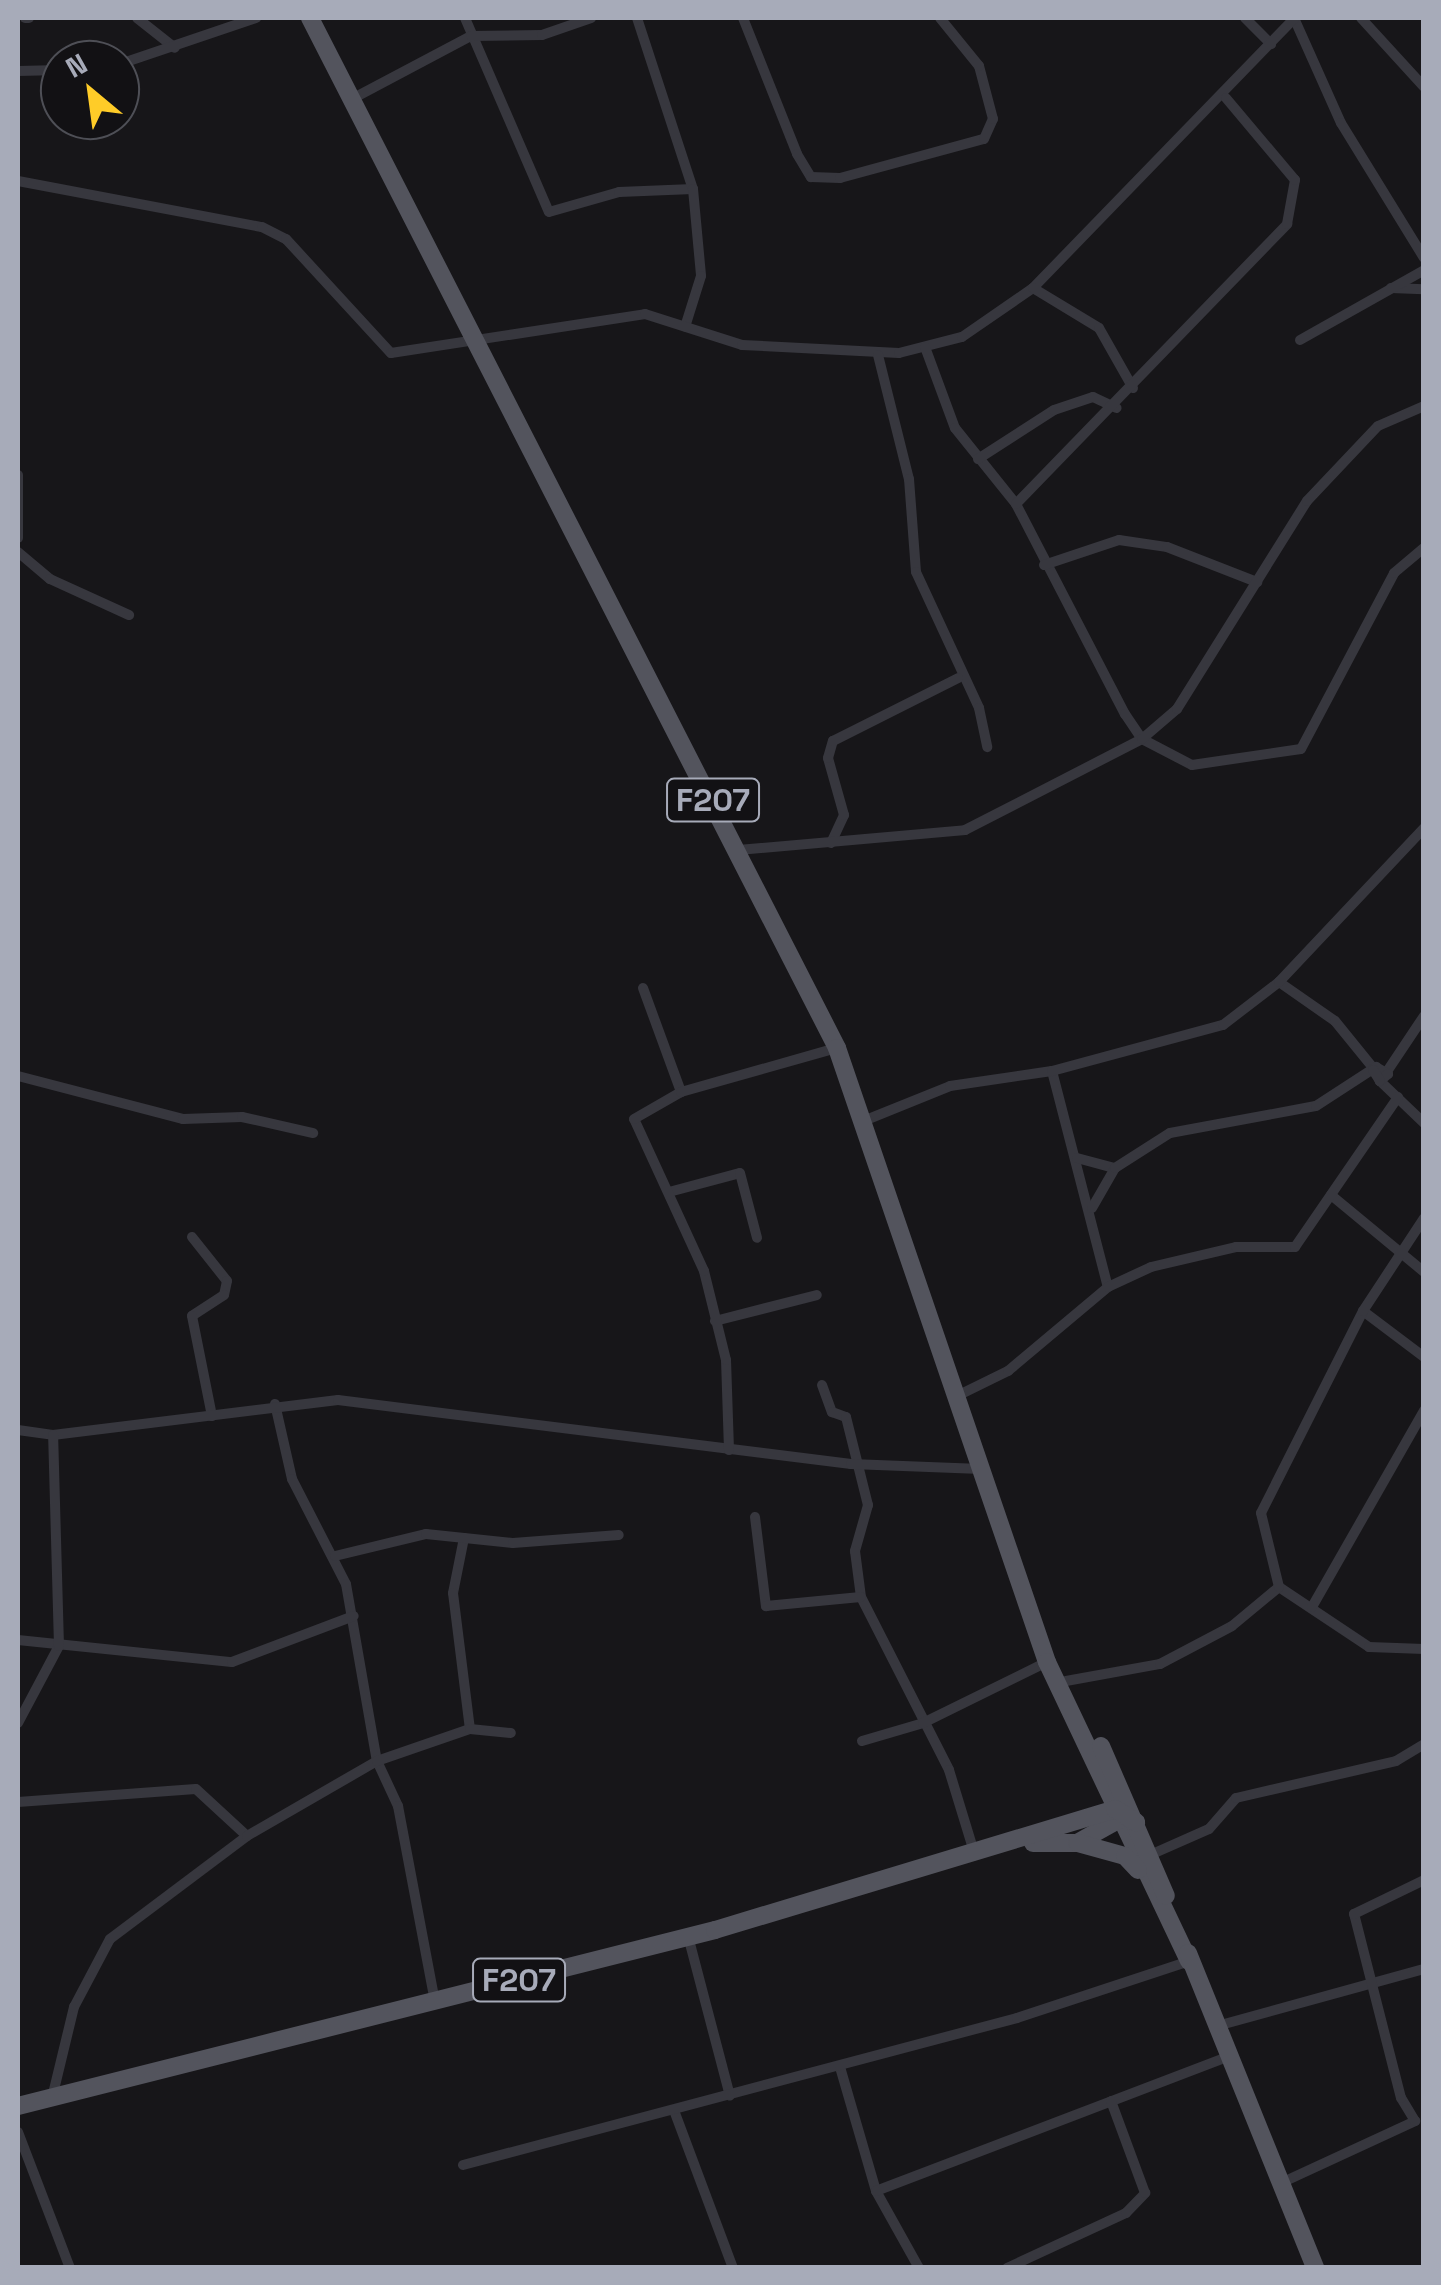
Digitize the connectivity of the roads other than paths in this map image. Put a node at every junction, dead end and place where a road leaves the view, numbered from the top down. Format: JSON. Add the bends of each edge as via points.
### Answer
{"nodes":[{"id":1,"x":137,"y":18,"type":"edge"},
{"id":2,"x":256,"y":18,"type":"edge"},
{"id":3,"x":310,"y":18,"type":"edge"},
{"id":4,"x":465,"y":18,"type":"edge"},
{"id":5,"x":590,"y":18,"type":"edge"},
{"id":6,"x":638,"y":18,"type":"edge"},
{"id":7,"x":742,"y":18,"type":"edge"},
{"id":8,"x":940,"y":18,"type":"edge"},
{"id":9,"x":1245,"y":18,"type":"edge"},
{"id":10,"x":1295,"y":18,"type":"edge"},
{"id":11,"x":1361,"y":18,"type":"edge"},
{"id":12,"x":472,"y":36,"type":"junction"},
{"id":13,"x":1271,"y":44,"type":"junction"},
{"id":14,"x":176,"y":48,"type":"junction"},
{"id":15,"x":140,"y":58,"type":"edge"},
{"id":16,"x":1424,"y":87,"type":"edge"},
{"id":17,"x":1226,"y":98,"type":"junction"},
{"id":18,"x":348,"y":101,"type":"junction"},
{"id":19,"x":18,"y":181,"type":"edge"},
{"id":20,"x":693,"y":189,"type":"junction"},
{"id":21,"x":1424,"y":258,"type":"edge"},
{"id":22,"x":1424,"y":270,"type":"edge"},
{"id":23,"x":1033,"y":288,"type":"junction"},
{"id":24,"x":1390,"y":288,"type":"junction"},
{"id":25,"x":1424,"y":289,"type":"edge"},
{"id":26,"x":685,"y":327,"type":"junction"},
{"id":27,"x":475,"y":336,"type":"junction"},
{"id":28,"x":1300,"y":340,"type":"dead end"},
{"id":29,"x":925,"y":347,"type":"junction"},
{"id":30,"x":878,"y":355,"type":"junction"},
{"id":31,"x":1133,"y":388,"type":"junction"},
{"id":32,"x":1424,"y":406,"type":"edge"},
{"id":33,"x":1117,"y":408,"type":"junction"},
{"id":34,"x":978,"y":459,"type":"junction"},
{"id":35,"x":18,"y":475,"type":"edge"},
{"id":36,"x":1016,"y":504,"type":"junction"},
{"id":37,"x":18,"y":538,"type":"edge"},
{"id":38,"x":1424,"y":548,"type":"edge"},
{"id":39,"x":18,"y":552,"type":"edge"},
{"id":40,"x":1044,"y":565,"type":"junction"},
{"id":41,"x":1257,"y":582,"type":"junction"},
{"id":42,"x":129,"y":615,"type":"dead end"},
{"id":43,"x":958,"y":678,"type":"junction"},
{"id":44,"x":1142,"y":739,"type":"junction"},
{"id":45,"x":986,"y":748,"type":"dead end"},
{"id":46,"x":1424,"y":828,"type":"edge"},
{"id":47,"x":830,"y":843,"type":"junction"},
{"id":48,"x":738,"y":850,"type":"junction"},
{"id":49,"x":1279,"y":982,"type":"junction"},
{"id":50,"x":643,"y":988,"type":"dead end"},
{"id":51,"x":1424,"y":1016,"type":"edge"},
{"id":52,"x":837,"y":1048,"type":"junction"},
{"id":53,"x":1052,"y":1071,"type":"junction"},
{"id":54,"x":18,"y":1076,"type":"edge"},
{"id":55,"x":1381,"y":1076,"type":"junction"},
{"id":56,"x":681,"y":1092,"type":"junction"},
{"id":57,"x":860,"y":1122,"type":"junction"},
{"id":58,"x":1424,"y":1122,"type":"edge"},
{"id":59,"x":312,"y":1133,"type":"dead end"},
{"id":60,"x":1076,"y":1158,"type":"junction"},
{"id":61,"x":1115,"y":1168,"type":"junction"},
{"id":62,"x":669,"y":1192,"type":"junction"},
{"id":63,"x":1331,"y":1195,"type":"junction"},
{"id":64,"x":1092,"y":1208,"type":"junction"},
{"id":65,"x":1424,"y":1218,"type":"edge"},
{"id":66,"x":192,"y":1237,"type":"dead end"},
{"id":67,"x":757,"y":1238,"type":"dead end"},
{"id":68,"x":1400,"y":1256,"type":"junction"},
{"id":69,"x":1424,"y":1272,"type":"edge"},
{"id":70,"x":1108,"y":1287,"type":"junction"},
{"id":71,"x":817,"y":1296,"type":"dead end"},
{"id":72,"x":1363,"y":1311,"type":"junction"},
{"id":73,"x":715,"y":1321,"type":"junction"},
{"id":74,"x":1424,"y":1356,"type":"edge"},
{"id":75,"x":822,"y":1385,"type":"dead end"},
{"id":76,"x":958,"y":1395,"type":"junction"},
{"id":77,"x":275,"y":1404,"type":"junction"},
{"id":78,"x":1424,"y":1411,"type":"edge"},
{"id":79,"x":212,"y":1416,"type":"junction"},
{"id":80,"x":18,"y":1430,"type":"edge"},
{"id":81,"x":54,"y":1435,"type":"junction"},
{"id":82,"x":729,"y":1450,"type":"junction"},
{"id":83,"x":852,"y":1464,"type":"junction"},
{"id":84,"x":982,"y":1469,"type":"junction"},
{"id":85,"x":755,"y":1517,"type":"dead end"},
{"id":86,"x":620,"y":1536,"type":"dead end"},
{"id":87,"x":464,"y":1538,"type":"junction"},
{"id":88,"x":335,"y":1556,"type":"junction"},
{"id":89,"x":1279,"y":1587,"type":"junction"},
{"id":90,"x":861,"y":1598,"type":"junction"},
{"id":91,"x":1312,"y":1607,"type":"junction"},
{"id":92,"x":354,"y":1616,"type":"junction"},
{"id":93,"x":1034,"y":1618,"type":"junction"},
{"id":94,"x":18,"y":1640,"type":"edge"},
{"id":95,"x":59,"y":1646,"type":"junction"},
{"id":96,"x":1424,"y":1649,"type":"edge"},
{"id":97,"x":1047,"y":1662,"type":"junction"},
{"id":98,"x":1066,"y":1681,"type":"junction"},
{"id":99,"x":923,"y":1723,"type":"junction"},
{"id":100,"x":18,"y":1724,"type":"edge"},
{"id":101,"x":470,"y":1730,"type":"junction"},
{"id":102,"x":511,"y":1733,"type":"dead end"},
{"id":103,"x":862,"y":1741,"type":"dead end"},
{"id":104,"x":1424,"y":1744,"type":"edge"},
{"id":105,"x":1092,"y":1756,"type":"junction"},
{"id":106,"x":377,"y":1761,"type":"junction"},
{"id":107,"x":18,"y":1802,"type":"edge"},
{"id":108,"x":1126,"y":1815,"type":"junction"},
{"id":109,"x":1088,"y":1817,"type":"junction"},
{"id":110,"x":247,"y":1836,"type":"junction"},
{"id":111,"x":1018,"y":1842,"type":"junction"},
{"id":112,"x":1077,"y":1843,"type":"junction"},
{"id":113,"x":974,"y":1855,"type":"junction"},
{"id":114,"x":1150,"y":1855,"type":"junction"},
{"id":115,"x":1146,"y":1879,"type":"junction"},
{"id":116,"x":1424,"y":1880,"type":"edge"},
{"id":117,"x":688,"y":1936,"type":"junction"},
{"id":118,"x":1190,"y":1961,"type":"junction"},
{"id":119,"x":1424,"y":1970,"type":"edge"},
{"id":120,"x":1370,"y":1986,"type":"junction"},
{"id":121,"x":435,"y":2002,"type":"junction"},
{"id":122,"x":1218,"y":2026,"type":"junction"},
{"id":123,"x":1230,"y":2056,"type":"junction"},
{"id":124,"x":840,"y":2067,"type":"junction"},
{"id":125,"x":730,"y":2096,"type":"junction"},
{"id":126,"x":52,"y":2098,"type":"junction"},
{"id":127,"x":1111,"y":2102,"type":"junction"},
{"id":128,"x":18,"y":2106,"type":"edge"},
{"id":129,"x":675,"y":2113,"type":"junction"},
{"id":130,"x":18,"y":2132,"type":"edge"},
{"id":131,"x":463,"y":2166,"type":"dead end"},
{"id":132,"x":1280,"y":2183,"type":"junction"},
{"id":133,"x":876,"y":2191,"type":"junction"},
{"id":134,"x":70,"y":2268,"type":"edge"},
{"id":135,"x":733,"y":2268,"type":"edge"},
{"id":136,"x":918,"y":2268,"type":"edge"},
{"id":137,"x":1007,"y":2268,"type":"edge"},
{"id":138,"x":1314,"y":2268,"type":"edge"}],
"edges":[{"from":1,"to":14,"type":"street"},
{"from":2,"to":14,"type":"street"},
{"from":3,"to":18,"type":"main road","number":"F207"},
{"from":4,"to":12,"type":"street"},
{"from":5,"to":12,"type":"street","via":[[542,34]]},
{"from":6,"to":20,"type":"street"},
{"from":7,"to":8,"type":"street","via":[[811,178],[840,178],[984,139],[994,118],[980,66]]},
{"from":9,"to":13,"type":"street"},
{"from":10,"to":13,"type":"street"},
{"from":10,"to":21,"type":"street","via":[[1341,123]]},
{"from":11,"to":16,"type":"street"},
{"from":12,"to":18,"type":"street"},
{"from":12,"to":20,"type":"street","via":[[549,212],[619,192]]},
{"from":13,"to":17,"type":"street"},
{"from":14,"to":15,"type":"street"},
{"from":17,"to":23,"type":"street"},
{"from":17,"to":31,"type":"street","via":[[1295,180],[1287,224]]},
{"from":18,"to":27,"type":"main road","number":"F207"},
{"from":19,"to":27,"type":"street","via":[[262,227],[286,239],[391,354]]},
{"from":20,"to":26,"type":"street","via":[[701,276]]},
{"from":22,"to":24,"type":"street"},
{"from":23,"to":29,"type":"street","via":[[962,336]]},
{"from":23,"to":31,"type":"street","via":[[1099,328]]},
{"from":24,"to":25,"type":"street"},
{"from":24,"to":28,"type":"street"},
{"from":26,"to":27,"type":"street","via":[[644,314],[590,316]]},
{"from":26,"to":30,"type":"street","via":[[742,345]]},
{"from":27,"to":48,"type":"main road","number":"F207"},
{"from":29,"to":30,"type":"street"},
{"from":29,"to":34,"type":"street"},
{"from":30,"to":43,"type":"street","via":[[908,479],[916,572]]},
{"from":31,"to":33,"type":"street"},
{"from":32,"to":41,"type":"street","via":[[1360,442],[1307,501]]},
{"from":33,"to":34,"type":"street","via":[[1093,397],[1054,410]]},
{"from":33,"to":36,"type":"street"},
{"from":34,"to":36,"type":"street"},
{"from":35,"to":37,"type":"street"},
{"from":36,"to":40,"type":"street"},
{"from":38,"to":44,"type":"street","via":[[1394,573],[1292,756],[1192,765]]},
{"from":39,"to":42,"type":"street","via":[[50,579]]},
{"from":40,"to":41,"type":"street","via":[[1119,540],[1168,547]]},
{"from":40,"to":44,"type":"street"},
{"from":41,"to":44,"type":"street","via":[[1177,708]]},
{"from":43,"to":45,"type":"street","via":[[979,708]]},
{"from":43,"to":47,"type":"street","via":[[833,741],[828,758],[844,815]]},
{"from":44,"to":47,"type":"street","via":[[965,830]]},
{"from":46,"to":49,"type":"street"},
{"from":47,"to":48,"type":"street"},
{"from":48,"to":52,"type":"main road","number":"F207"},
{"from":49,"to":53,"type":"street","via":[[1223,1025]]},
{"from":49,"to":55,"type":"street","via":[[1335,1021]]},
{"from":50,"to":56,"type":"street"},
{"from":51,"to":55,"type":"street"},
{"from":52,"to":56,"type":"street"},
{"from":52,"to":57,"type":"main road","number":"F207"},
{"from":53,"to":57,"type":"street","via":[[950,1086]]},
{"from":53,"to":60,"type":"street","via":[[1056,1114]]},
{"from":54,"to":59,"type":"street","via":[[183,1119],[242,1117]]},
{"from":55,"to":58,"type":"street"},
{"from":55,"to":61,"type":"street","via":[[1316,1106],[1170,1133]]},
{"from":55,"to":63,"type":"street"},
{"from":56,"to":62,"type":"street","via":[[634,1119]]},
{"from":57,"to":76,"type":"main road","number":"F207"},
{"from":60,"to":61,"type":"street"},
{"from":60,"to":64,"type":"street"},
{"from":61,"to":64,"type":"street"},
{"from":62,"to":67,"type":"street","via":[[740,1173]]},
{"from":62,"to":73,"type":"street"},
{"from":63,"to":68,"type":"street"},
{"from":63,"to":70,"type":"street","via":[[1285,1252],[1236,1247]]},
{"from":64,"to":70,"type":"street"},
{"from":65,"to":68,"type":"street"},
{"from":66,"to":79,"type":"street","via":[[227,1282],[224,1295],[192,1316]]},
{"from":68,"to":69,"type":"street"},
{"from":68,"to":72,"type":"street"},
{"from":70,"to":76,"type":"street","via":[[1008,1371]]},
{"from":71,"to":73,"type":"street"},
{"from":72,"to":74,"type":"street"},
{"from":72,"to":89,"type":"street","via":[[1261,1513]]},
{"from":73,"to":82,"type":"street","via":[[734,1423]]},
{"from":75,"to":83,"type":"street","via":[[832,1412],[846,1417]]},
{"from":76,"to":84,"type":"main road","number":"F207"},
{"from":77,"to":79,"type":"street"},
{"from":77,"to":82,"type":"street","via":[[429,1406]]},
{"from":77,"to":88,"type":"street","via":[[292,1479]]},
{"from":78,"to":91,"type":"street"},
{"from":79,"to":81,"type":"street"},
{"from":80,"to":81,"type":"street"},
{"from":81,"to":95,"type":"street"},
{"from":82,"to":83,"type":"street"},
{"from":83,"to":84,"type":"street"},
{"from":83,"to":90,"type":"street","via":[[868,1505],[855,1551]]},
{"from":84,"to":93,"type":"main road","number":"F207"},
{"from":85,"to":90,"type":"street","via":[[766,1606]]},
{"from":86,"to":87,"type":"street"},
{"from":87,"to":88,"type":"street","via":[[371,1542]]},
{"from":87,"to":101,"type":"street","via":[[453,1592]]},
{"from":88,"to":92,"type":"street"},
{"from":89,"to":91,"type":"street"},
{"from":89,"to":98,"type":"street","via":[[1232,1626],[1160,1664]]},
{"from":90,"to":99,"type":"street"},
{"from":91,"to":96,"type":"street","via":[[1369,1646]]},
{"from":92,"to":95,"type":"street","via":[[232,1662],[98,1642]]},
{"from":92,"to":106,"type":"street"},
{"from":93,"to":97,"type":"main road","number":"F207"},
{"from":93,"to":98,"type":"main road","number":"F207"},
{"from":94,"to":95,"type":"street"},
{"from":95,"to":100,"type":"street"},
{"from":97,"to":99,"type":"street"},
{"from":97,"to":105,"type":"main road","number":"F207"},
{"from":98,"to":108,"type":"main road","number":"F207"},
{"from":99,"to":103,"type":"street"},
{"from":99,"to":113,"type":"street","via":[[950,1770]]},
{"from":101,"to":102,"type":"street"},
{"from":101,"to":106,"type":"street"},
{"from":104,"to":114,"type":"street","via":[[1396,1762],[1236,1798],[1208,1829]]},
{"from":105,"to":108,"type":"main road","number":"F207"},
{"from":105,"to":109,"type":"main road","via":[[1099,1785]]},
{"from":106,"to":110,"type":"street"},
{"from":106,"to":121,"type":"street","via":[[398,1806]]},
{"from":107,"to":110,"type":"street","via":[[196,1788]]},
{"from":108,"to":109,"type":"main road","number":"F207"},
{"from":108,"to":112,"type":"main road","number":"F207"},
{"from":108,"to":114,"type":"main road","number":"F207"},
{"from":108,"to":115,"type":"main road","number":"F207"},
{"from":109,"to":111,"type":"main road","number":"F207"},
{"from":110,"to":126,"type":"street","via":[[95,1957],[58,2053]]},
{"from":111,"to":112,"type":"main road","number":"F207"},
{"from":111,"to":113,"type":"main road","number":"F207"},
{"from":112,"to":115,"type":"main road","via":[[1125,1856]]},
{"from":113,"to":117,"type":"main road","number":"F207"},
{"from":114,"to":118,"type":"main road","number":"F207"},
{"from":115,"to":118,"type":"main road","number":"F207"},
{"from":116,"to":120,"type":"street","via":[[1354,1914]]},
{"from":117,"to":121,"type":"main road","number":"F207"},
{"from":117,"to":125,"type":"street"},
{"from":118,"to":122,"type":"main road","number":"F207"},
{"from":118,"to":124,"type":"street"},
{"from":119,"to":120,"type":"street"},
{"from":120,"to":122,"type":"street"},
{"from":120,"to":132,"type":"street","via":[[1416,2121]]},
{"from":121,"to":126,"type":"main road","number":"F207"},
{"from":122,"to":123,"type":"main road","number":"F207"},
{"from":123,"to":127,"type":"street"},
{"from":123,"to":132,"type":"main road","number":"F207"},
{"from":124,"to":125,"type":"street"},
{"from":124,"to":133,"type":"street"},
{"from":125,"to":129,"type":"street"},
{"from":126,"to":128,"type":"main road","number":"F207"},
{"from":127,"to":133,"type":"street"},
{"from":127,"to":137,"type":"street","via":[[1145,2192],[1126,2213]]},
{"from":129,"to":131,"type":"street","via":[[548,2136]]},
{"from":129,"to":135,"type":"street"},
{"from":130,"to":134,"type":"street"},
{"from":132,"to":138,"type":"main road","number":"F207"},
{"from":133,"to":136,"type":"street"}]}
